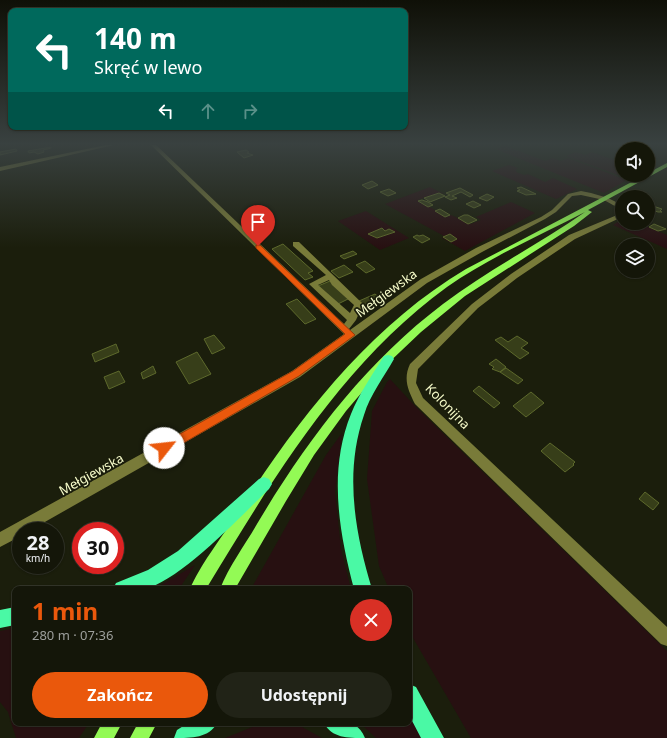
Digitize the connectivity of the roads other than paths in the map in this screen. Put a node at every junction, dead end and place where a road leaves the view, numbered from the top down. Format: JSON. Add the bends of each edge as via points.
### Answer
{"nodes":[{"id":1,"x":189,"y":179,"type":"edge"},
{"id":2,"x":642,"y":179,"type":"edge"},
{"id":3,"x":606,"y":200,"type":"junction"},
{"id":4,"x":615,"y":204,"type":"edge"},
{"id":5,"x":615,"y":218,"type":"edge"},
{"id":6,"x":296,"y":244,"type":"dead end"},
{"id":7,"x":331,"y":276,"type":"junction"},
{"id":8,"x":352,"y":320,"type":"junction"},
{"id":9,"x":348,"y":332,"type":"junction"},
{"id":10,"x":388,"y":359,"type":"junction"},
{"id":11,"x":264,"y":484,"type":"junction"},
{"id":12,"x":0,"y":540,"type":"edge"},
{"id":13,"x":129,"y":586,"type":"edge"},
{"id":14,"x":199,"y":586,"type":"edge"},
{"id":15,"x":229,"y":586,"type":"edge"},
{"id":16,"x":362,"y":586,"type":"edge"},
{"id":17,"x":12,"y":617,"type":"edge"},
{"id":18,"x":0,"y":619,"type":"edge"},
{"id":19,"x":667,"y":638,"type":"edge"},
{"id":20,"x":412,"y":700,"type":"edge"},
{"id":21,"x":111,"y":726,"type":"edge"},
{"id":22,"x":146,"y":726,"type":"edge"},
{"id":23,"x":202,"y":726,"type":"edge"},
{"id":24,"x":339,"y":726,"type":"edge"},
{"id":25,"x":103,"y":738,"type":"edge"},
{"id":26,"x":139,"y":738,"type":"edge"},
{"id":27,"x":185,"y":738,"type":"edge"},
{"id":28,"x":354,"y":738,"type":"edge"},
{"id":29,"x":433,"y":738,"type":"edge"}],
"edges":[{"from":1,"to":9,"type":"street"},
{"from":2,"to":3,"type":"main road"},
{"from":3,"to":4,"type":"street"},
{"from":3,"to":9,"type":"street","name":"Mełgiewska","via":[[586,194],[570,195],[543,218],[435,274]]},
{"from":3,"to":10,"type":"main road","via":[[462,294]]},
{"from":3,"to":11,"type":"main road","via":[[577,212],[473,268],[444,286],[411,312],[341,380]]},
{"from":5,"to":19,"type":"street","name":"Kolonijna","via":[[572,237],[475,306],[414,367],[411,383],[419,401]]},
{"from":6,"to":7,"type":"street"},
{"from":7,"to":8,"type":"street","via":[[335,283],[359,304]]},
{"from":7,"to":8,"type":"street","via":[[313,284]]},
{"from":8,"to":9,"type":"street"},
{"from":9,"to":12,"type":"street","name":"Mełgiewska","via":[[296,374]]},
{"from":10,"to":15,"type":"main road","via":[[347,402],[321,436],[273,510]]},
{"from":10,"to":16,"type":"highway","via":[[357,415],[346,464],[346,511]]},
{"from":11,"to":13,"type":"highway","via":[[184,557],[154,576]]},
{"from":11,"to":14,"type":"main road"},
{"from":17,"to":18,"type":"highway"},
{"from":20,"to":29,"type":"highway"},
{"from":21,"to":25,"type":"main road"},
{"from":22,"to":26,"type":"main road"},
{"from":23,"to":27,"type":"highway"},
{"from":24,"to":28,"type":"highway"}]}
